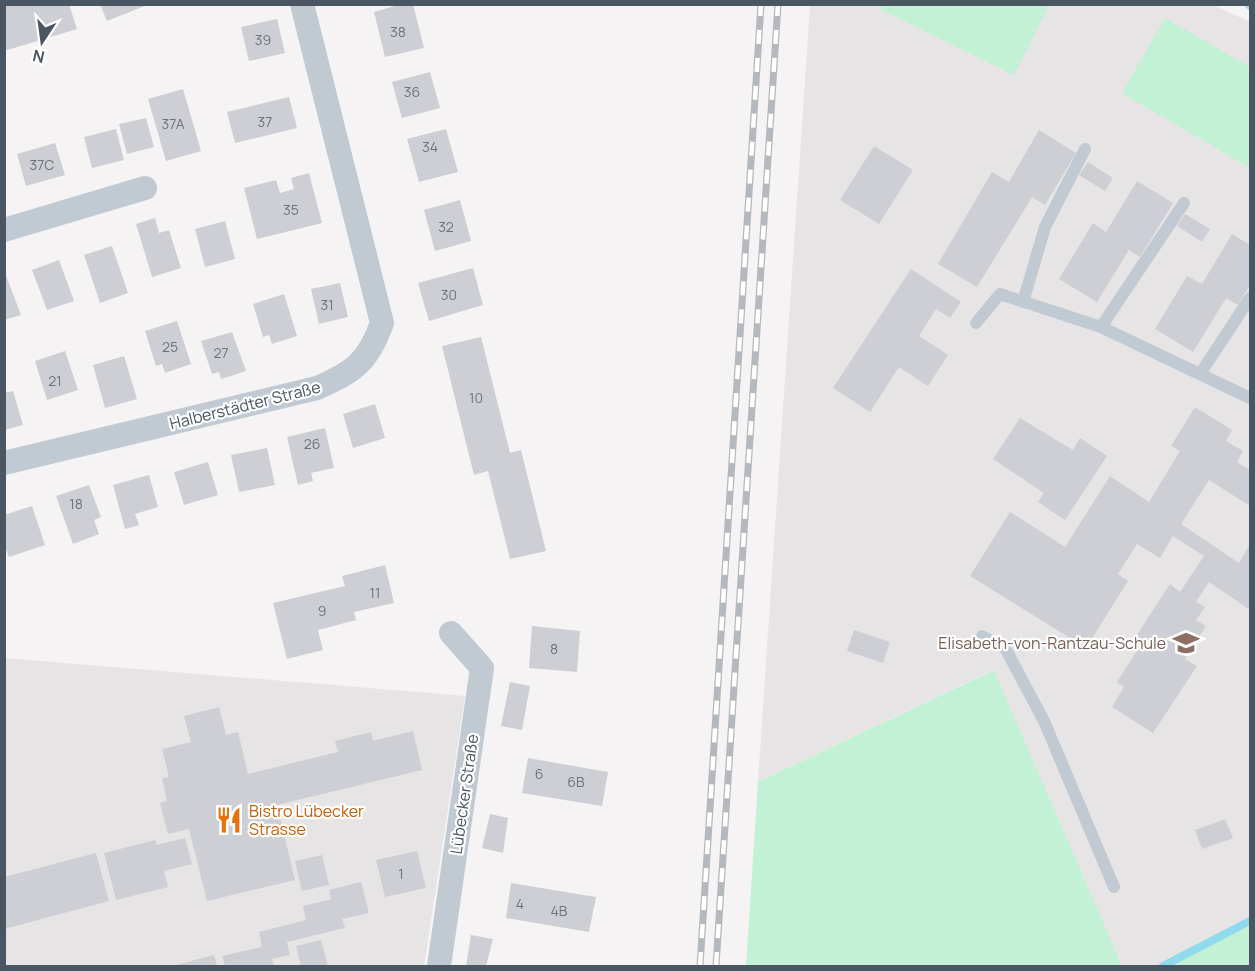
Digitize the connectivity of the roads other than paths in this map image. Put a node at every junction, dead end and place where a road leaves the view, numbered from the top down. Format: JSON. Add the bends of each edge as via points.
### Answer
{"nodes":[{"id":1,"x":302,"y":4,"type":"edge"},
{"id":2,"x":1085,"y":149,"type":"dead end"},
{"id":3,"x":145,"y":188,"type":"dead end"},
{"id":4,"x":1184,"y":203,"type":"dead end"},
{"id":5,"x":4,"y":230,"type":"edge"},
{"id":6,"x":1251,"y":298,"type":"edge"},
{"id":7,"x":1023,"y":302,"type":"junction"},
{"id":8,"x":976,"y":322,"type":"dead end"},
{"id":9,"x":1101,"y":327,"type":"junction"},
{"id":10,"x":1200,"y":374,"type":"junction"},
{"id":11,"x":1251,"y":398,"type":"edge"},
{"id":12,"x":4,"y":463,"type":"edge"},
{"id":13,"x":451,"y":633,"type":"dead end"},
{"id":14,"x":982,"y":636,"type":"dead end"},
{"id":15,"x":1114,"y":887,"type":"dead end"},
{"id":16,"x":439,"y":966,"type":"edge"}],
"edges":[{"from":1,"to":12,"type":"street","name":"Halberstädter Straße","via":[[382,323],[374,345],[350,374],[317,388]]},
{"from":2,"to":7,"type":"lane","via":[[1045,227]]},
{"from":3,"to":5,"type":"street"},
{"from":4,"to":9,"type":"lane"},
{"from":6,"to":10,"type":"lane"},
{"from":7,"to":8,"type":"lane","via":[[1000,294]]},
{"from":7,"to":9,"type":"lane"},
{"from":9,"to":10,"type":"lane"},
{"from":10,"to":11,"type":"lane"},
{"from":13,"to":16,"type":"street","name":"Lübecker Straße","via":[[482,669]]},
{"from":14,"to":15,"type":"lane","via":[[1005,648],[1044,721]]}]}
